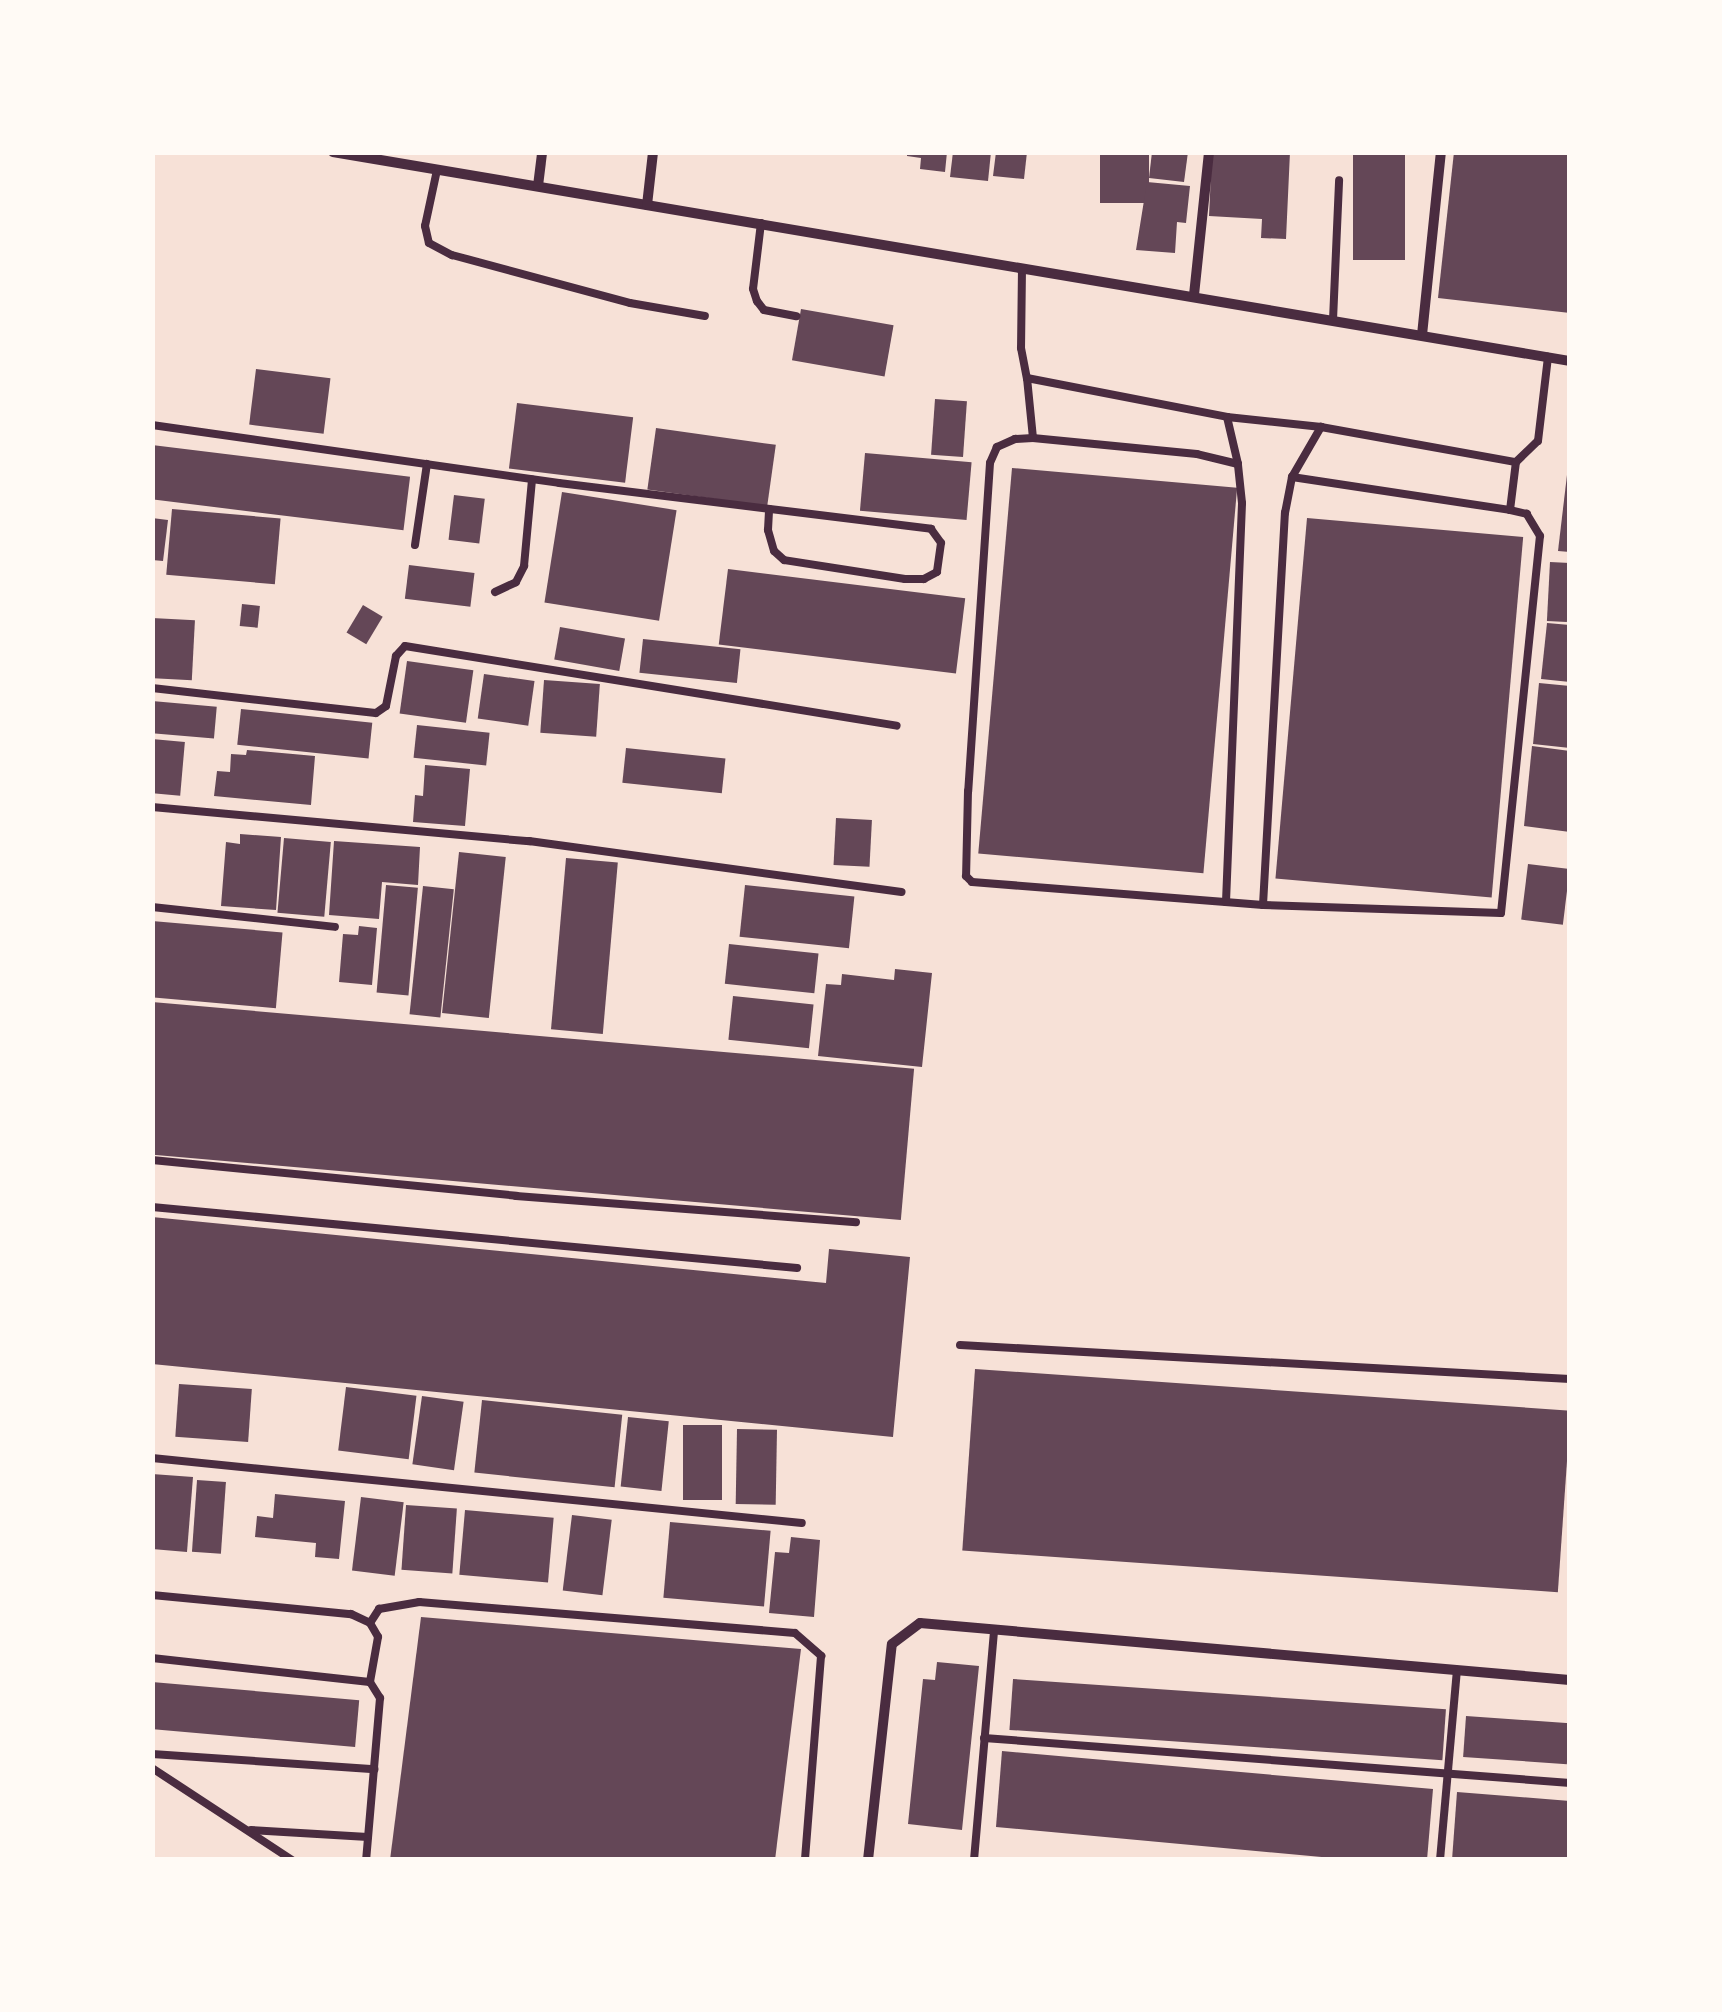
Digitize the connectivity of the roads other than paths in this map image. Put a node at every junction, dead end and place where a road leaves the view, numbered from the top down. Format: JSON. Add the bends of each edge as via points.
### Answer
{"nodes":[{"id":1,"x":333,"y":152,"type":"edge"},
{"id":2,"x":1209,"y":152,"type":"edge"},
{"id":3,"x":1441,"y":152,"type":"edge"},
{"id":4,"x":653,"y":153,"type":"edge"},
{"id":5,"x":541,"y":158,"type":"edge"},
{"id":6,"x":437,"y":170,"type":"junction"},
{"id":7,"x":1339,"y":180,"type":"dead end"},
{"id":8,"x":538,"y":186,"type":"junction"},
{"id":9,"x":647,"y":205,"type":"junction"},
{"id":10,"x":762,"y":224,"type":"junction"},
{"id":11,"x":1022,"y":268,"type":"junction"},
{"id":12,"x":1194,"y":294,"type":"junction"},
{"id":13,"x":705,"y":316,"type":"dead end"},
{"id":14,"x":796,"y":316,"type":"dead end"},
{"id":15,"x":1333,"y":320,"type":"junction"},
{"id":16,"x":1422,"y":335,"type":"junction"},
{"id":17,"x":1548,"y":357,"type":"junction"},
{"id":18,"x":1570,"y":361,"type":"edge"},
{"id":19,"x":1027,"y":378,"type":"junction"},
{"id":20,"x":1227,"y":417,"type":"junction"},
{"id":21,"x":152,"y":425,"type":"edge"},
{"id":22,"x":1321,"y":427,"type":"junction"},
{"id":23,"x":1033,"y":438,"type":"junction"},
{"id":24,"x":1516,"y":462,"type":"junction"},
{"id":25,"x":427,"y":464,"type":"junction"},
{"id":26,"x":1238,"y":464,"type":"junction"},
{"id":27,"x":1292,"y":478,"type":"junction"},
{"id":28,"x":532,"y":479,"type":"junction"},
{"id":29,"x":770,"y":509,"type":"junction"},
{"id":30,"x":1510,"y":510,"type":"junction"},
{"id":31,"x":415,"y":545,"type":"dead end"},
{"id":32,"x":494,"y":592,"type":"dead end"},
{"id":33,"x":152,"y":688,"type":"edge"},
{"id":34,"x":898,"y":726,"type":"dead end"},
{"id":35,"x":152,"y":807,"type":"edge"},
{"id":36,"x":902,"y":892,"type":"dead end"},
{"id":37,"x":1226,"y":902,"type":"junction"},
{"id":38,"x":1263,"y":906,"type":"junction"},
{"id":39,"x":152,"y":907,"type":"edge"},
{"id":40,"x":336,"y":926,"type":"dead end"},
{"id":41,"x":152,"y":1160,"type":"edge"},
{"id":42,"x":152,"y":1207,"type":"edge"},
{"id":43,"x":856,"y":1222,"type":"dead end"},
{"id":44,"x":798,"y":1268,"type":"dead end"},
{"id":45,"x":960,"y":1345,"type":"dead end"},
{"id":46,"x":1570,"y":1380,"type":"edge"},
{"id":47,"x":152,"y":1458,"type":"edge"},
{"id":48,"x":802,"y":1524,"type":"dead end"},
{"id":49,"x":152,"y":1594,"type":"edge"},
{"id":50,"x":370,"y":1623,"type":"junction"},
{"id":51,"x":994,"y":1630,"type":"junction"},
{"id":52,"x":152,"y":1658,"type":"edge"},
{"id":53,"x":1458,"y":1670,"type":"junction"},
{"id":54,"x":1570,"y":1680,"type":"edge"},
{"id":55,"x":370,"y":1682,"type":"junction"},
{"id":56,"x":984,"y":1738,"type":"junction"},
{"id":57,"x":152,"y":1754,"type":"edge"},
{"id":58,"x":152,"y":1768,"type":"edge"},
{"id":59,"x":374,"y":1769,"type":"junction"},
{"id":60,"x":1450,"y":1777,"type":"junction"},
{"id":61,"x":1570,"y":1784,"type":"edge"},
{"id":62,"x":246,"y":1830,"type":"junction"},
{"id":63,"x":368,"y":1838,"type":"junction"},
{"id":64,"x":292,"y":1860,"type":"edge"},
{"id":65,"x":366,"y":1860,"type":"edge"},
{"id":66,"x":805,"y":1860,"type":"edge"},
{"id":67,"x":868,"y":1860,"type":"edge"},
{"id":68,"x":974,"y":1860,"type":"edge"},
{"id":69,"x":1440,"y":1860,"type":"edge"}],
"edges":[{"from":1,"to":6,"type":"street"},
{"from":2,"to":12,"type":"street"},
{"from":3,"to":16,"type":"street"},
{"from":4,"to":9,"type":"street"},
{"from":5,"to":8,"type":"street"},
{"from":6,"to":8,"type":"street"},
{"from":6,"to":13,"type":"lane","via":[[425,226],[429,243],[630,303]]},
{"from":7,"to":15,"type":"lane"},
{"from":8,"to":9,"type":"street"},
{"from":9,"to":10,"type":"street"},
{"from":10,"to":11,"type":"street"},
{"from":10,"to":14,"type":"lane","via":[[757,301],[764,310]]},
{"from":11,"to":12,"type":"street"},
{"from":11,"to":19,"type":"lane"},
{"from":12,"to":15,"type":"street"},
{"from":15,"to":16,"type":"street"},
{"from":16,"to":17,"type":"street"},
{"from":17,"to":18,"type":"street"},
{"from":17,"to":24,"type":"lane","via":[[1538,442]]},
{"from":19,"to":20,"type":"lane"},
{"from":19,"to":23,"type":"lane"},
{"from":20,"to":22,"type":"lane"},
{"from":20,"to":26,"type":"lane"},
{"from":21,"to":25,"type":"lane"},
{"from":22,"to":24,"type":"lane"},
{"from":22,"to":27,"type":"lane"},
{"from":23,"to":26,"type":"lane"},
{"from":23,"to":37,"type":"lane","via":[[997,447],[990,463],[966,876],[978,883]]},
{"from":24,"to":30,"type":"lane"},
{"from":25,"to":28,"type":"lane"},
{"from":25,"to":31,"type":"lane"},
{"from":26,"to":37,"type":"lane","via":[[1242,503]]},
{"from":27,"to":30,"type":"lane"},
{"from":27,"to":38,"type":"lane"},
{"from":28,"to":29,"type":"lane"},
{"from":28,"to":32,"type":"lane","via":[[524,566],[516,582]]},
{"from":29,"to":29,"type":"lane","via":[[774,551],[784,560],[906,579],[937,572],[942,543],[931,529]]},
{"from":30,"to":38,"type":"lane","via":[[1527,514],[1540,536],[1501,913]]},
{"from":33,"to":34,"type":"lane","via":[[376,713],[386,706],[396,656],[405,646]]},
{"from":35,"to":36,"type":"lane","via":[[529,841]]},
{"from":37,"to":38,"type":"lane"},
{"from":39,"to":40,"type":"lane"},
{"from":41,"to":43,"type":"lane"},
{"from":42,"to":44,"type":"lane"},
{"from":45,"to":46,"type":"lane"},
{"from":47,"to":48,"type":"lane"},
{"from":49,"to":50,"type":"lane","via":[[352,1614]]},
{"from":50,"to":55,"type":"lane","via":[[378,1638]]},
{"from":50,"to":66,"type":"lane","via":[[379,1609],[419,1602],[795,1634],[821,1656]]},
{"from":51,"to":53,"type":"street"},
{"from":51,"to":56,"type":"lane"},
{"from":51,"to":67,"type":"street","via":[[920,1623],[892,1644]]},
{"from":52,"to":55,"type":"lane"},
{"from":53,"to":54,"type":"street"},
{"from":53,"to":60,"type":"lane"},
{"from":55,"to":59,"type":"lane","via":[[380,1698]]},
{"from":56,"to":60,"type":"lane"},
{"from":56,"to":68,"type":"lane"},
{"from":57,"to":59,"type":"lane"},
{"from":58,"to":62,"type":"lane"},
{"from":59,"to":63,"type":"lane"},
{"from":60,"to":61,"type":"lane"},
{"from":60,"to":69,"type":"lane"},
{"from":62,"to":63,"type":"lane"},
{"from":62,"to":64,"type":"lane"},
{"from":63,"to":65,"type":"lane"}]}
